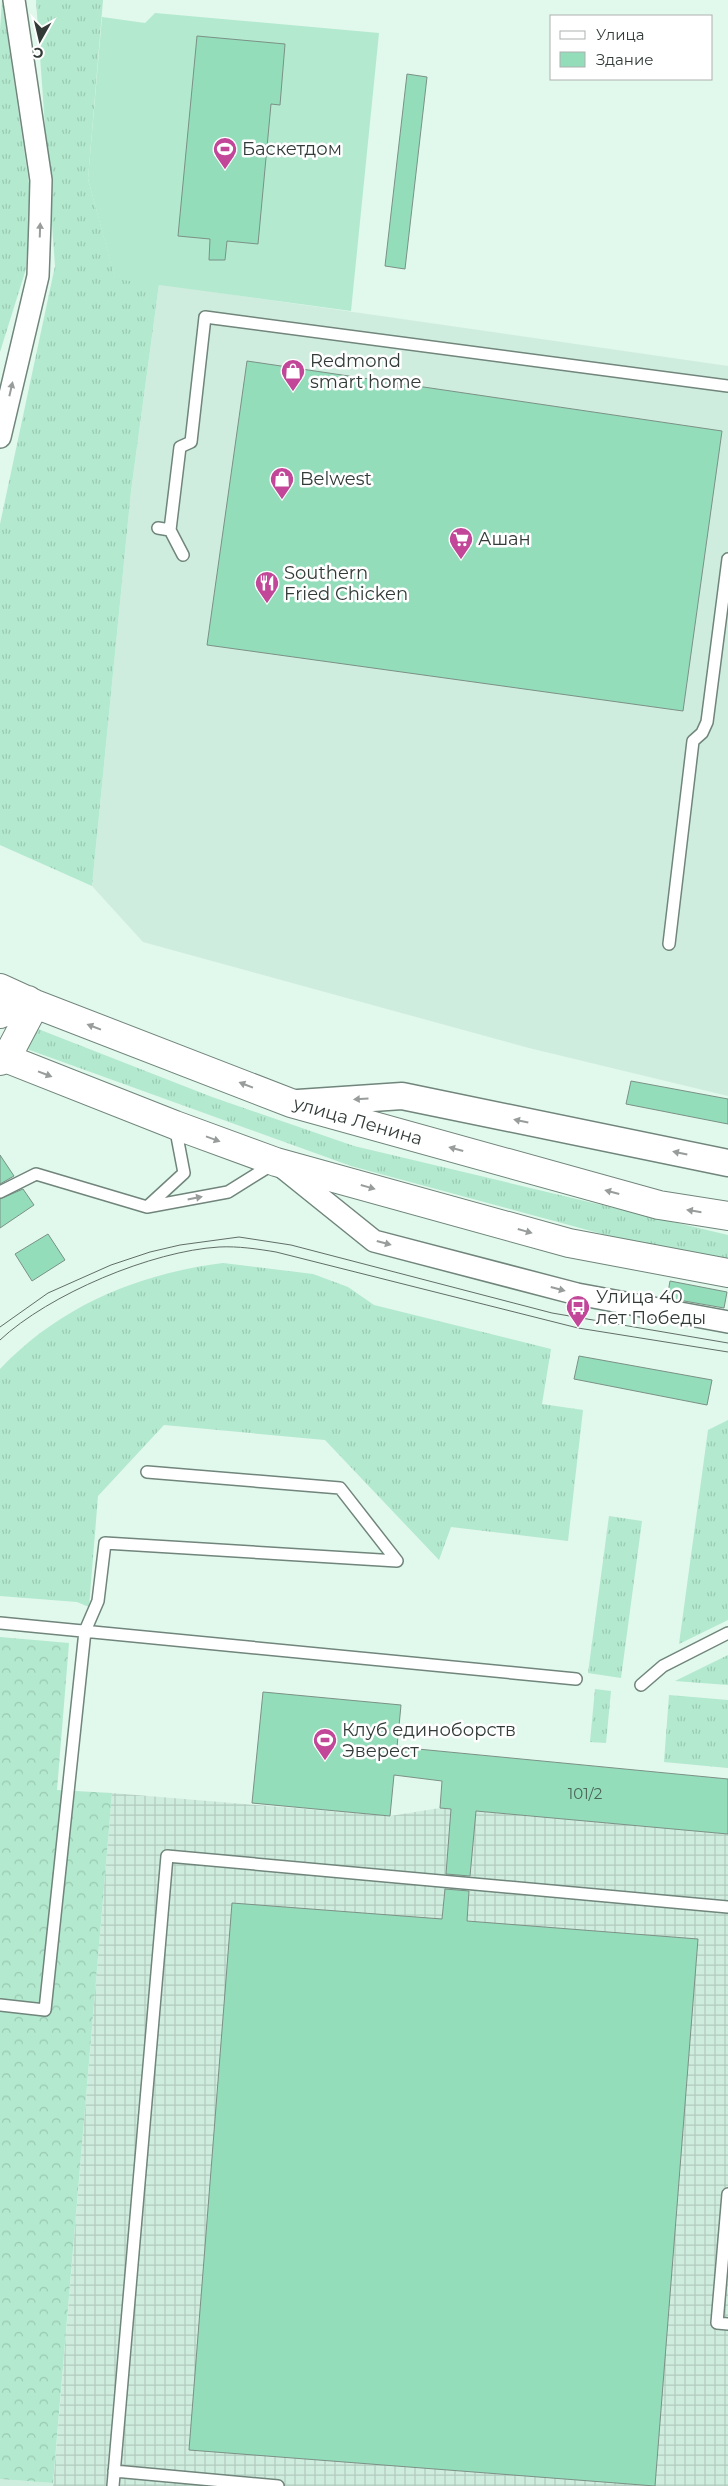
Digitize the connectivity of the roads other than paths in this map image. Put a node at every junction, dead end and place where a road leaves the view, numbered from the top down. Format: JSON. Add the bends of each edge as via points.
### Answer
{"nodes":[{"id":1,"x":14,"y":0,"type":"edge"},
{"id":2,"x":728,"y":386,"type":"edge"},
{"id":3,"x":0,"y":437,"type":"edge"},
{"id":4,"x":183,"y":555,"type":"dead end"},
{"id":5,"x":728,"y":559,"type":"edge"},
{"id":6,"x":668,"y":944,"type":"dead end"},
{"id":7,"x":0,"y":988,"type":"edge"},
{"id":8,"x":32,"y":1002,"type":"junction"},
{"id":9,"x":0,"y":1014,"type":"edge"},
{"id":10,"x":2,"y":1059,"type":"edge"},
{"id":11,"x":291,"y":1103,"type":"junction"},
{"id":12,"x":175,"y":1125,"type":"junction"},
{"id":13,"x":276,"y":1162,"type":"junction"},
{"id":14,"x":728,"y":1163,"type":"edge"},
{"id":15,"x":0,"y":1192,"type":"edge"},
{"id":16,"x":147,"y":1207,"type":"junction"},
{"id":17,"x":728,"y":1216,"type":"edge"},
{"id":18,"x":728,"y":1273,"type":"edge"},
{"id":19,"x":728,"y":1322,"type":"edge"},
{"id":20,"x":147,"y":1472,"type":"dead end"},
{"id":21,"x":0,"y":1623,"type":"edge"},
{"id":22,"x":85,"y":1631,"type":"junction"},
{"id":23,"x":728,"y":1633,"type":"edge"},
{"id":24,"x":576,"y":1679,"type":"dead end"},
{"id":25,"x":641,"y":1685,"type":"dead end"},
{"id":26,"x":728,"y":1907,"type":"edge"},
{"id":27,"x":0,"y":2005,"type":"edge"},
{"id":28,"x":728,"y":2194,"type":"edge"},
{"id":29,"x":728,"y":2324,"type":"edge"},
{"id":30,"x":114,"y":2471,"type":"junction"},
{"id":31,"x":112,"y":2486,"type":"edge"},
{"id":32,"x":278,"y":2486,"type":"edge"}],
"edges":[{"from":3,"to":1,"type":"street","one_way":true,"via":[[38,276],[40,220],[41,180]]},
{"from":2,"to":4,"type":"lane","via":[[205,317],[191,442],[180,447],[164,529]]},
{"from":5,"to":6,"type":"lane","via":[[707,722],[702,733],[693,740]]},
{"from":7,"to":8,"type":"main road","name":"улица Ленина"},
{"from":8,"to":9,"type":"main road"},
{"from":8,"to":10,"type":"main road"},
{"from":11,"to":8,"type":"main road","name":"улица Ленина","one_way":true},
{"from":10,"to":12,"type":"main road","one_way":true},
{"from":14,"to":11,"type":"street","one_way":true,"via":[[402,1096]]},
{"from":17,"to":11,"type":"main road","name":"улица Ленина","one_way":true,"via":[[660,1205]]},
{"from":12,"to":13,"type":"main road","one_way":true},
{"from":12,"to":16,"type":"lane","via":[[184,1173]]},
{"from":16,"to":13,"type":"lane","one_way":true,"via":[[228,1192]]},
{"from":13,"to":18,"type":"main road","one_way":true,"via":[[569,1244]]},
{"from":13,"to":19,"type":"street","one_way":true,"via":[[374,1240],[577,1294]]},
{"from":15,"to":16,"type":"lane","via":[[36,1174]]},
{"from":20,"to":22,"type":"lane","via":[[340,1488],[397,1561],[105,1543],[98,1601]]},
{"from":21,"to":22,"type":"lane"},
{"from":22,"to":24,"type":"lane"},
{"from":22,"to":27,"type":"lane","via":[[45,2010]]},
{"from":23,"to":25,"type":"lane","via":[[663,1666]]},
{"from":26,"to":30,"type":"lane","via":[[167,1856]]},
{"from":28,"to":29,"type":"lane","via":[[717,2322]]},
{"from":30,"to":31,"type":"lane"},
{"from":30,"to":32,"type":"lane"}]}
